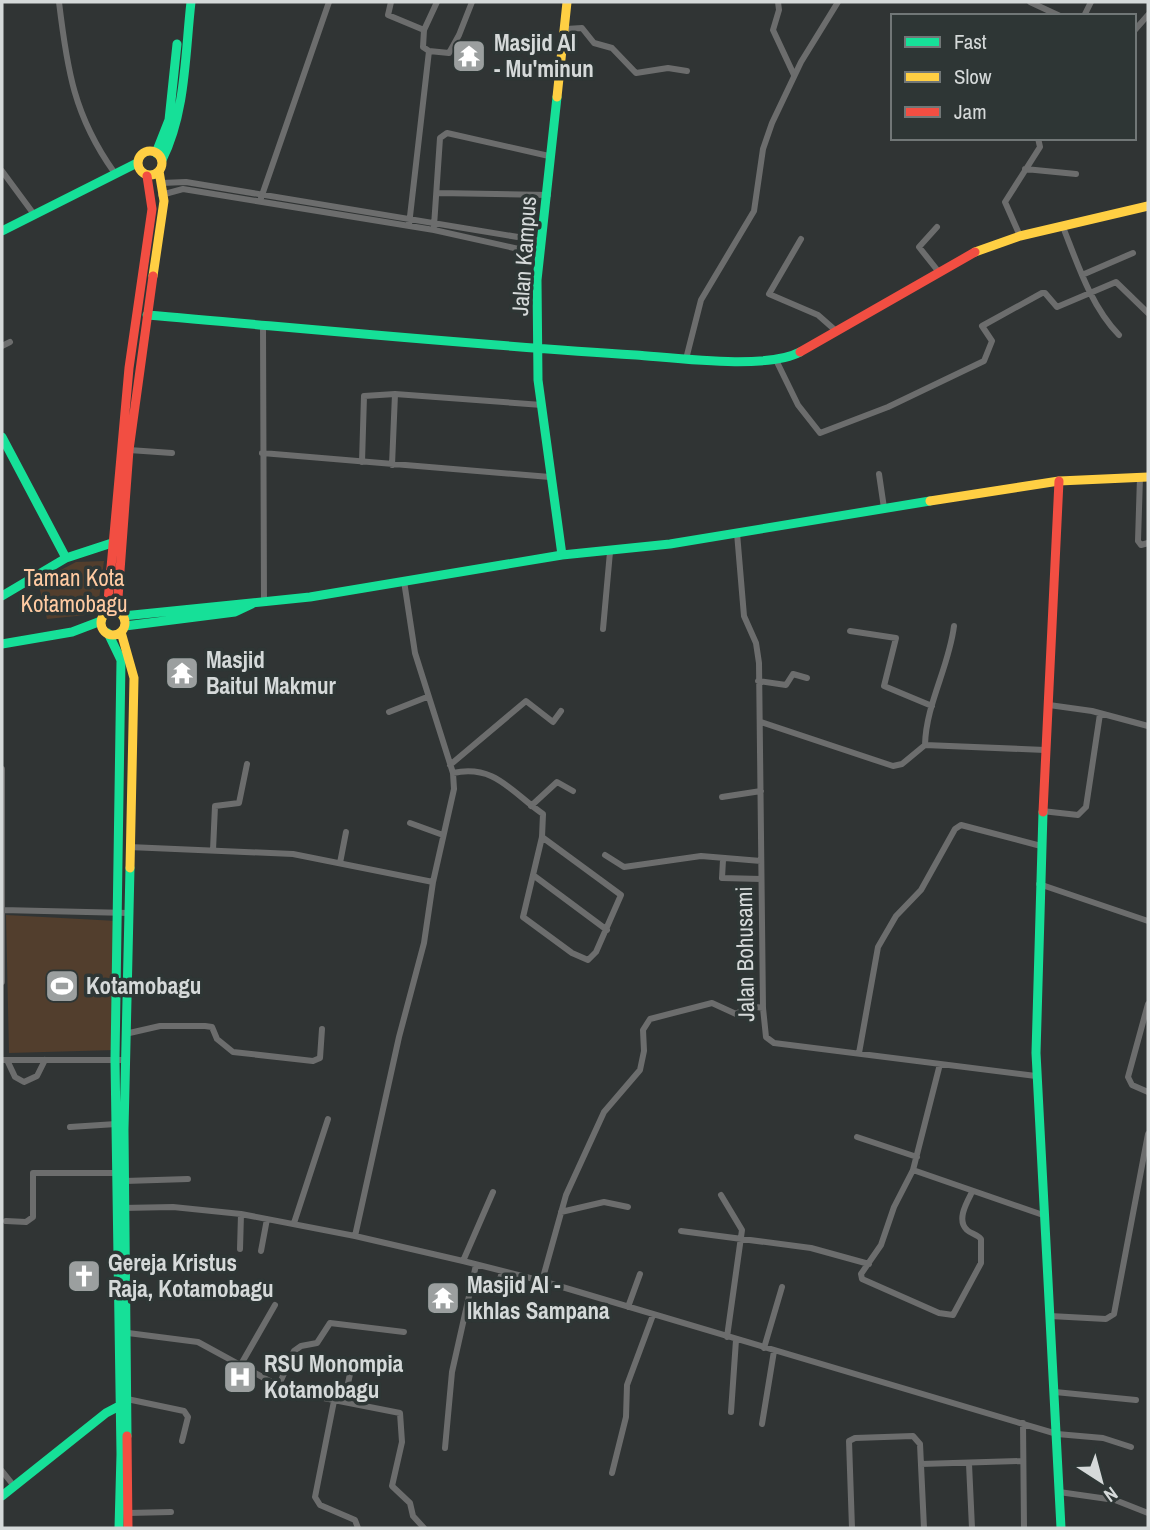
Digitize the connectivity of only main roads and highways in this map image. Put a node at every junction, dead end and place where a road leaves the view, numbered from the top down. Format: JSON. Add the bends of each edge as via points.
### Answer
{"nodes":[{"id":1,"x":184,"y":2,"type":"edge"},
{"id":2,"x":191,"y":2,"type":"edge"},
{"id":3,"x":567,"y":2,"type":"edge"},
{"id":4,"x":159,"y":156,"type":"junction"},
{"id":5,"x":137,"y":163,"type":"junction"},
{"id":6,"x":159,"y":171,"type":"junction"},
{"id":7,"x":148,"y":181,"type":"junction"},
{"id":8,"x":1148,"y":206,"type":"edge"},
{"id":9,"x":2,"y":231,"type":"edge"},
{"id":10,"x":147,"y":315,"type":"junction"},
{"id":11,"x":538,"y":349,"type":"junction"},
{"id":12,"x":2,"y":437,"type":"edge"},
{"id":13,"x":1144,"y":477,"type":"edge"},
{"id":14,"x":1059,"y":481,"type":"junction"},
{"id":15,"x":119,"y":541,"type":"junction"},
{"id":16,"x":562,"y":555,"type":"junction"},
{"id":17,"x":66,"y":558,"type":"junction"},
{"id":18,"x":4,"y":592,"type":"edge"},
{"id":19,"x":252,"y":604,"type":"junction"},
{"id":20,"x":107,"y":612,"type":"junction"},
{"id":21,"x":120,"y":613,"type":"junction"},
{"id":22,"x":101,"y":621,"type":"junction"},
{"id":23,"x":123,"y":629,"type":"junction"},
{"id":24,"x":107,"y":633,"type":"junction"},
{"id":25,"x":2,"y":644,"type":"edge"},
{"id":26,"x":120,"y":1060,"type":"junction"},
{"id":27,"x":120,"y":1208,"type":"junction"},
{"id":28,"x":125,"y":1402,"type":"junction"},
{"id":29,"x":2,"y":1496,"type":"edge"},
{"id":30,"x":119,"y":1528,"type":"edge"},
{"id":31,"x":128,"y":1528,"type":"edge"},
{"id":32,"x":1061,"y":1528,"type":"edge"}],
"edges":[{"from":1,"to":4,"type":"main road","via":[[169,120]]},
{"from":2,"to":4,"type":"main road","via":[[171,148]]},
{"from":3,"to":11,"type":"main road","name":"Jalan Kampus","via":[[537,279]]},
{"from":4,"to":5,"type":"main road","via":[[144,153]]},
{"from":4,"to":6,"type":"main road"},
{"from":5,"to":7,"type":"main road"},
{"from":5,"to":9,"type":"main road"},
{"from":6,"to":7,"type":"main road"},
{"from":6,"to":10,"type":"main road","via":[[165,195]]},
{"from":7,"to":15,"type":"main road","via":[[151,196],[120,450]]},
{"from":8,"to":11,"type":"main road","via":[[1020,236],[971,253],[786,359],[686,359]]},
{"from":10,"to":11,"type":"main road"},
{"from":10,"to":15,"type":"main road"},
{"from":11,"to":16,"type":"main road","name":"Jalan Kampus"},
{"from":12,"to":17,"type":"main road"},
{"from":13,"to":14,"type":"main road"},
{"from":14,"to":16,"type":"main road","via":[[674,543]]},
{"from":14,"to":32,"type":"main road","via":[[1039,884],[1036,1076]]},
{"from":15,"to":17,"type":"main road"},
{"from":15,"to":20,"type":"main road"},
{"from":15,"to":21,"type":"main road"},
{"from":16,"to":19,"type":"main road"},
{"from":17,"to":18,"type":"main road"},
{"from":19,"to":21,"type":"main road","via":[[244,601]]},
{"from":19,"to":23,"type":"main road","via":[[235,612]]},
{"from":20,"to":21,"type":"main road"},
{"from":20,"to":22,"type":"main road"},
{"from":21,"to":23,"type":"main road"},
{"from":22,"to":24,"type":"main road"},
{"from":22,"to":25,"type":"main road","via":[[72,632]]},
{"from":23,"to":24,"type":"main road"},
{"from":23,"to":26,"type":"main road","via":[[134,678],[125,1034]]},
{"from":24,"to":26,"type":"main road","via":[[121,660]]},
{"from":26,"to":27,"type":"main road","via":[[116,1124]]},
{"from":26,"to":27,"type":"main road","via":[[125,1181]]},
{"from":27,"to":28,"type":"main road"},
{"from":27,"to":28,"type":"main road","via":[[128,1333]]},
{"from":28,"to":29,"type":"main road"},
{"from":28,"to":30,"type":"main road"},
{"from":28,"to":31,"type":"main road"}]}
